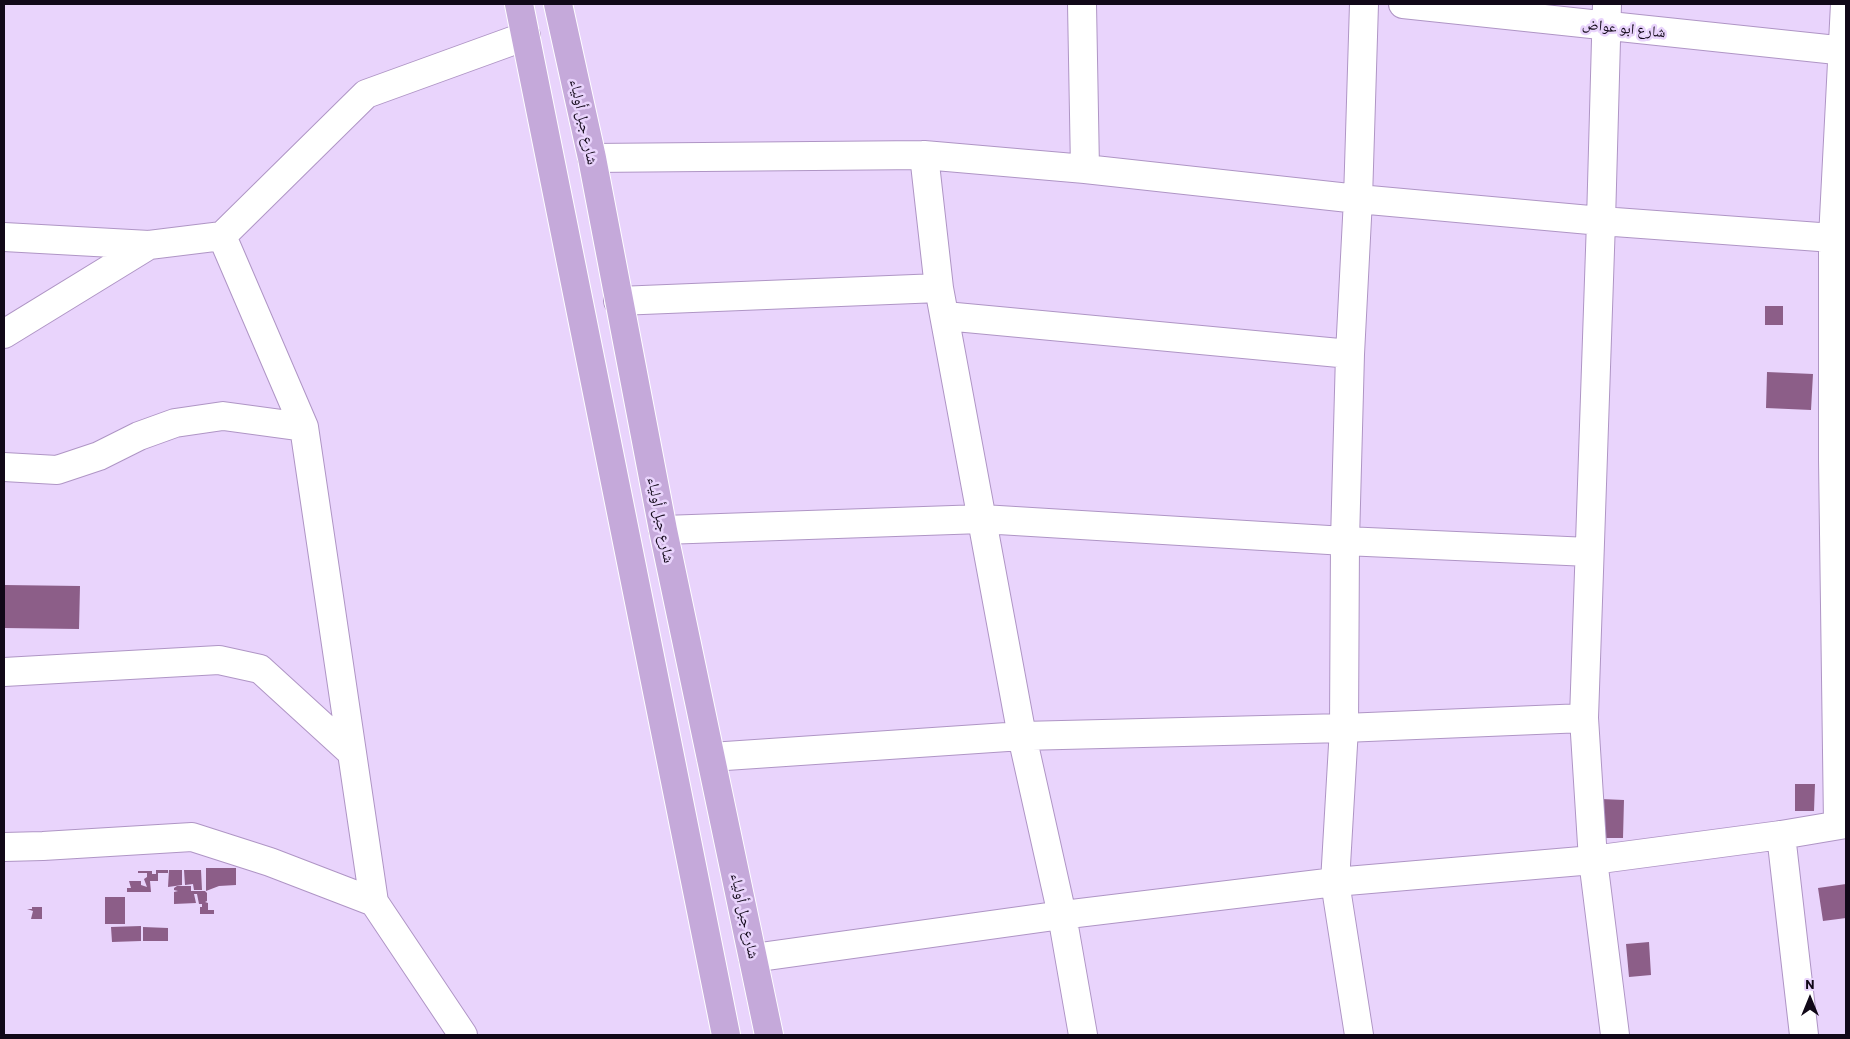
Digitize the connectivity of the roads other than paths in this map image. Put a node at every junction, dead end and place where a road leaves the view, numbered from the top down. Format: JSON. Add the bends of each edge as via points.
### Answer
{"nodes":[{"id":1,"x":519,"y":4,"type":"edge"},
{"id":2,"x":558,"y":4,"type":"edge"},
{"id":3,"x":1082,"y":4,"type":"edge"},
{"id":4,"x":1364,"y":4,"type":"edge"},
{"id":5,"x":1402,"y":4,"type":"edge"},
{"id":6,"x":1845,"y":4,"type":"edge"},
{"id":7,"x":1607,"y":15,"type":"edge"},
{"id":8,"x":526,"y":36,"type":"junction"},
{"id":9,"x":1845,"y":51,"type":"edge"},
{"id":10,"x":924,"y":156,"type":"junction"},
{"id":11,"x":592,"y":158,"type":"junction"},
{"id":12,"x":1085,"y":169,"type":"junction"},
{"id":13,"x":1358,"y":199,"type":"junction"},
{"id":14,"x":1601,"y":221,"type":"junction"},
{"id":15,"x":222,"y":236,"type":"junction"},
{"id":16,"x":4,"y":237,"type":"edge"},
{"id":17,"x":1833,"y":238,"type":"junction"},
{"id":18,"x":150,"y":245,"type":"junction"},
{"id":19,"x":1840,"y":287,"type":"edge"},
{"id":20,"x":939,"y":288,"type":"junction"},
{"id":21,"x":618,"y":301,"type":"junction"},
{"id":22,"x":944,"y":316,"type":"junction"},
{"id":23,"x":4,"y":334,"type":"edge"},
{"id":24,"x":1350,"y":354,"type":"junction"},
{"id":25,"x":304,"y":427,"type":"junction"},
{"id":26,"x":1839,"y":460,"type":"edge"},
{"id":27,"x":4,"y":467,"type":"edge"},
{"id":28,"x":982,"y":519,"type":"junction"},
{"id":29,"x":663,"y":530,"type":"junction"},
{"id":30,"x":1344,"y":541,"type":"junction"},
{"id":31,"x":1589,"y":552,"type":"junction"},
{"id":32,"x":4,"y":672,"type":"edge"},
{"id":33,"x":1584,"y":718,"type":"junction"},
{"id":34,"x":1344,"y":728,"type":"junction"},
{"id":35,"x":1022,"y":736,"type":"junction"},
{"id":36,"x":352,"y":753,"type":"junction"},
{"id":37,"x":711,"y":757,"type":"junction"},
{"id":38,"x":1842,"y":824,"type":"edge"},
{"id":39,"x":1781,"y":835,"type":"junction"},
{"id":40,"x":4,"y":847,"type":"edge"},
{"id":41,"x":1593,"y":860,"type":"junction"},
{"id":42,"x":1335,"y":882,"type":"junction"},
{"id":43,"x":374,"y":902,"type":"junction"},
{"id":44,"x":1062,"y":915,"type":"junction"},
{"id":45,"x":754,"y":958,"type":"junction"},
{"id":46,"x":463,"y":1035,"type":"edge"},
{"id":47,"x":726,"y":1035,"type":"edge"},
{"id":48,"x":769,"y":1035,"type":"edge"},
{"id":49,"x":1083,"y":1035,"type":"edge"},
{"id":50,"x":1359,"y":1035,"type":"edge"},
{"id":51,"x":1615,"y":1035,"type":"edge"},
{"id":52,"x":1804,"y":1035,"type":"edge"}],
"edges":[{"from":1,"to":8,"type":"main road"},
{"from":2,"to":11,"type":"main road","name":"شارع جبل أولياء"},
{"from":3,"to":12,"type":"street"},
{"from":4,"to":13,"type":"street"},
{"from":5,"to":7,"type":"street","name":"شارع ابو عواض"},
{"from":6,"to":9,"type":"street"},
{"from":7,"to":9,"type":"street","name":"شارع ابو عواض"},
{"from":7,"to":14,"type":"street"},
{"from":8,"to":15,"type":"street","via":[[366,94]]},
{"from":8,"to":47,"type":"main road"},
{"from":9,"to":17,"type":"street"},
{"from":10,"to":11,"type":"street"},
{"from":10,"to":12,"type":"street"},
{"from":10,"to":20,"type":"street"},
{"from":11,"to":21,"type":"main road","name":"شارع جبل أولياء"},
{"from":12,"to":13,"type":"street"},
{"from":13,"to":14,"type":"street"},
{"from":13,"to":24,"type":"street"},
{"from":14,"to":17,"type":"street"},
{"from":14,"to":31,"type":"street"},
{"from":15,"to":18,"type":"street"},
{"from":15,"to":25,"type":"street"},
{"from":16,"to":18,"type":"street"},
{"from":17,"to":19,"type":"street"},
{"from":18,"to":23,"type":"street"},
{"from":19,"to":26,"type":"street"},
{"from":20,"to":21,"type":"street"},
{"from":20,"to":22,"type":"street"},
{"from":21,"to":29,"type":"main road","name":"شارع جبل أولياء"},
{"from":22,"to":24,"type":"street"},
{"from":22,"to":28,"type":"street"},
{"from":24,"to":30,"type":"street"},
{"from":25,"to":27,"type":"street","via":[[223,416],[175,423],[99,456],[57,470]]},
{"from":25,"to":36,"type":"street"},
{"from":26,"to":38,"type":"street"},
{"from":28,"to":29,"type":"street"},
{"from":28,"to":30,"type":"street"},
{"from":28,"to":35,"type":"street"},
{"from":29,"to":37,"type":"main road","name":"شارع جبل أولياء"},
{"from":30,"to":31,"type":"street"},
{"from":30,"to":34,"type":"street"},
{"from":31,"to":33,"type":"street"},
{"from":32,"to":36,"type":"street","via":[[219,660],[260,669]]},
{"from":33,"to":34,"type":"street"},
{"from":33,"to":41,"type":"street"},
{"from":34,"to":35,"type":"street"},
{"from":34,"to":42,"type":"street"},
{"from":35,"to":37,"type":"street"},
{"from":35,"to":44,"type":"street"},
{"from":36,"to":43,"type":"street"},
{"from":37,"to":45,"type":"main road","name":"شارع جبل أولياء"},
{"from":38,"to":39,"type":"street"},
{"from":39,"to":41,"type":"street"},
{"from":39,"to":52,"type":"street"},
{"from":40,"to":43,"type":"street","via":[[192,837],[270,862]]},
{"from":41,"to":42,"type":"street"},
{"from":41,"to":51,"type":"street"},
{"from":42,"to":44,"type":"street"},
{"from":42,"to":50,"type":"street"},
{"from":43,"to":46,"type":"street"},
{"from":44,"to":45,"type":"street"},
{"from":44,"to":49,"type":"street"},
{"from":45,"to":48,"type":"main road","name":"شارع جبل أولياء"}]}
